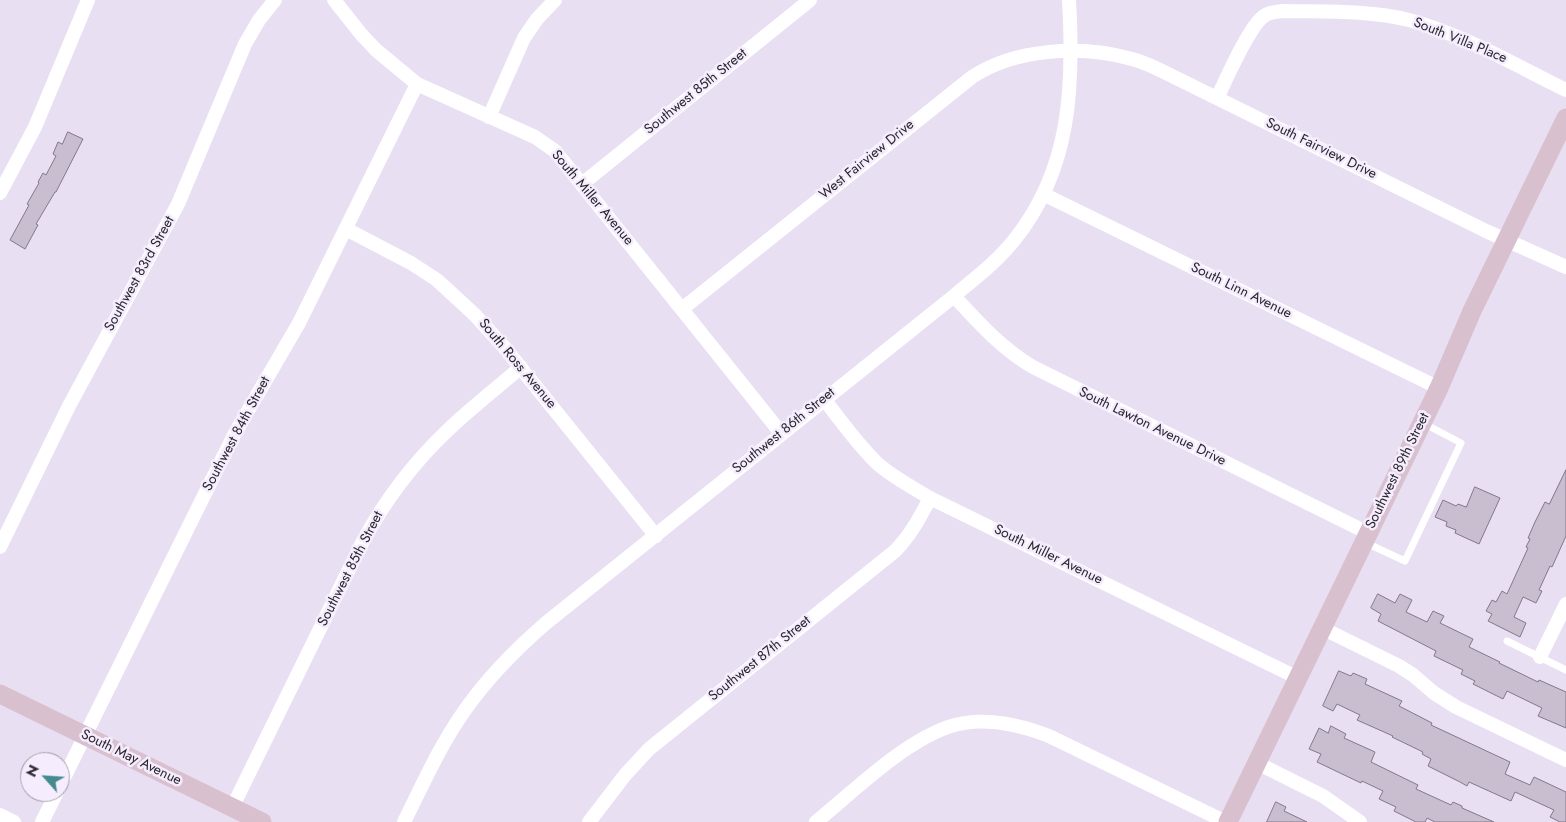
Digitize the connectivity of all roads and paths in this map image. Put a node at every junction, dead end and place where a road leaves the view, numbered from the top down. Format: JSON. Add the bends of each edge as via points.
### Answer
{"nodes":[{"id":1,"x":88,"y":0,"type":"edge"},
{"id":2,"x":275,"y":0,"type":"edge"},
{"id":3,"x":334,"y":0,"type":"edge"},
{"id":4,"x":555,"y":0,"type":"edge"},
{"id":5,"x":810,"y":0,"type":"edge"},
{"id":6,"x":1069,"y":0,"type":"edge"},
{"id":7,"x":1070,"y":52,"type":"junction"},
{"id":8,"x":417,"y":84,"type":"junction"},
{"id":9,"x":1566,"y":90,"type":"edge"},
{"id":10,"x":1217,"y":98,"type":"junction"},
{"id":11,"x":489,"y":117,"type":"junction"},
{"id":12,"x":1566,"y":118,"type":"edge"},
{"id":13,"x":582,"y":184,"type":"junction"},
{"id":14,"x":0,"y":193,"type":"edge"},
{"id":15,"x":1044,"y":194,"type":"junction"},
{"id":16,"x":346,"y":229,"type":"junction"},
{"id":17,"x":1507,"y":240,"type":"junction"},
{"id":18,"x":1566,"y":267,"type":"edge"},
{"id":19,"x":954,"y":296,"type":"junction"},
{"id":20,"x":682,"y":309,"type":"junction"},
{"id":21,"x":521,"y":368,"type":"junction"},
{"id":22,"x":1439,"y":388,"type":"junction"},
{"id":23,"x":824,"y":399,"type":"junction"},
{"id":24,"x":1422,"y":422,"type":"junction"},
{"id":25,"x":781,"y":433,"type":"junction"},
{"id":26,"x":930,"y":498,"type":"junction"},
{"id":27,"x":656,"y":536,"type":"junction"},
{"id":28,"x":1366,"y":537,"type":"junction"},
{"id":29,"x":0,"y":547,"type":"edge"},
{"id":30,"x":1566,"y":604,"type":"edge"},
{"id":31,"x":1322,"y":628,"type":"junction"},
{"id":32,"x":1507,"y":641,"type":"dead end"},
{"id":33,"x":1540,"y":657,"type":"junction"},
{"id":34,"x":1566,"y":670,"type":"edge"},
{"id":35,"x":1298,"y":678,"type":"junction"},
{"id":36,"x":0,"y":694,"type":"edge"},
{"id":37,"x":86,"y":736,"type":"junction"},
{"id":38,"x":1566,"y":760,"type":"edge"},
{"id":39,"x":1257,"y":764,"type":"junction"},
{"id":40,"x":70,"y":767,"type":"edge"},
{"id":41,"x":52,"y":802,"type":"edge"},
{"id":42,"x":232,"y":808,"type":"junction"},
{"id":43,"x":0,"y":815,"type":"edge"},
{"id":44,"x":14,"y":822,"type":"edge"},
{"id":45,"x":42,"y":822,"type":"edge"},
{"id":46,"x":262,"y":822,"type":"edge"},
{"id":47,"x":404,"y":822,"type":"edge"},
{"id":48,"x":589,"y":822,"type":"edge"},
{"id":49,"x":816,"y":822,"type":"edge"},
{"id":50,"x":1227,"y":822,"type":"edge"},
{"id":51,"x":1360,"y":822,"type":"edge"}],
"edges":[{"from":1,"to":14,"type":"street","via":[[35,127]]},
{"from":2,"to":29,"type":"street","name":"Southwest 83rd Street","via":[[245,44],[178,204],[73,398]]},
{"from":3,"to":8,"type":"street","name":"South Miller Avenue","via":[[376,50]]},
{"from":4,"to":11,"type":"street","via":[[524,38]]},
{"from":5,"to":13,"type":"street","name":"Southwest 85th Street"},
{"from":6,"to":7,"type":"street","name":"Southwest 86th Street"},
{"from":7,"to":10,"type":"street","name":"South Fairview Drive","via":[[1133,59]]},
{"from":7,"to":15,"type":"street","name":"Southwest 86th Street","via":[[1066,127]]},
{"from":7,"to":20,"type":"street","name":"West Fairview Drive","via":[[1031,53],[996,64],[972,77]]},
{"from":8,"to":11,"type":"street","name":"South Miller Avenue"},
{"from":8,"to":16,"type":"street","name":"Southwest 84th Street"},
{"from":9,"to":10,"type":"street","name":"South Villa Place","via":[[1436,28],[1381,15],[1283,11],[1264,15],[1258,21]]},
{"from":10,"to":17,"type":"street","name":"South Fairview Drive"},
{"from":11,"to":13,"type":"street","name":"South Miller Avenue","via":[[547,145]]},
{"from":12,"to":17,"type":"main road","name":"Southwest 89th Street"},
{"from":13,"to":20,"type":"street","name":"South Miller Avenue"},
{"from":15,"to":19,"type":"street","name":"Southwest 86th Street","via":[[1014,240]]},
{"from":15,"to":22,"type":"street","name":"South Linn Avenue"},
{"from":16,"to":21,"type":"street","name":"South Ross Avenue","via":[[393,252],[437,280],[481,320]]},
{"from":16,"to":37,"type":"street","name":"Southwest 84th Street","via":[[299,323],[235,433]]},
{"from":17,"to":18,"type":"street","name":"South Fairview Drive"},
{"from":17,"to":22,"type":"main road","name":"Southwest 89th Street"},
{"from":19,"to":23,"type":"street","name":"Southwest 86th Street"},
{"from":19,"to":28,"type":"street","name":"South Lawton Avenue Drive","via":[[999,343],[1033,367]]},
{"from":20,"to":25,"type":"street","name":"South Miller Avenue"},
{"from":21,"to":27,"type":"street","name":"South Ross Avenue"},
{"from":21,"to":42,"type":"street","name":"Southwest 85th Street","via":[[447,431],[387,500],[362,543]]},
{"from":22,"to":24,"type":"main road","name":"Southwest 89th Street"},
{"from":23,"to":25,"type":"street","name":"Southwest 86th Street"},
{"from":23,"to":26,"type":"street","name":"South Miller Avenue","via":[[877,463]]},
{"from":24,"to":28,"type":"main road","name":"Southwest 89th Street"},
{"from":24,"to":28,"type":"lane","via":[[1461,443],[1409,553],[1404,561]]},
{"from":25,"to":27,"type":"street","name":"Southwest 86th Street"},
{"from":26,"to":35,"type":"street","name":"South Miller Avenue"},
{"from":26,"to":48,"type":"street","name":"Southwest 87th Street","via":[[916,526],[895,551],[649,749]]},
{"from":27,"to":47,"type":"street","name":"Southwest 86th Street","via":[[526,641],[490,678],[443,745]]},
{"from":28,"to":31,"type":"main road","name":"Southwest 89th Street"},
{"from":30,"to":33,"type":"street"},
{"from":31,"to":35,"type":"main road","name":"Southwest 89th Street"},
{"from":31,"to":38,"type":"street","via":[[1399,666],[1456,707]]},
{"from":32,"to":33,"type":"lane"},
{"from":33,"to":34,"type":"lane"},
{"from":35,"to":39,"type":"main road","name":"Southwest 89th Street"},
{"from":36,"to":37,"type":"main road","name":"South May Avenue"},
{"from":37,"to":40,"type":"street","name":"Southwest 84th Street"},
{"from":37,"to":42,"type":"main road","name":"South May Avenue"},
{"from":39,"to":50,"type":"main road","name":"Southwest 89th Street"},
{"from":39,"to":51,"type":"street","via":[[1323,796]]},
{"from":41,"to":45,"type":"street"},
{"from":42,"to":46,"type":"main road","name":"South May Avenue"},
{"from":43,"to":44,"type":"street"},
{"from":49,"to":50,"type":"street","via":[[921,739],[950,727],[980,722],[1011,725],[1049,736]]}]}
